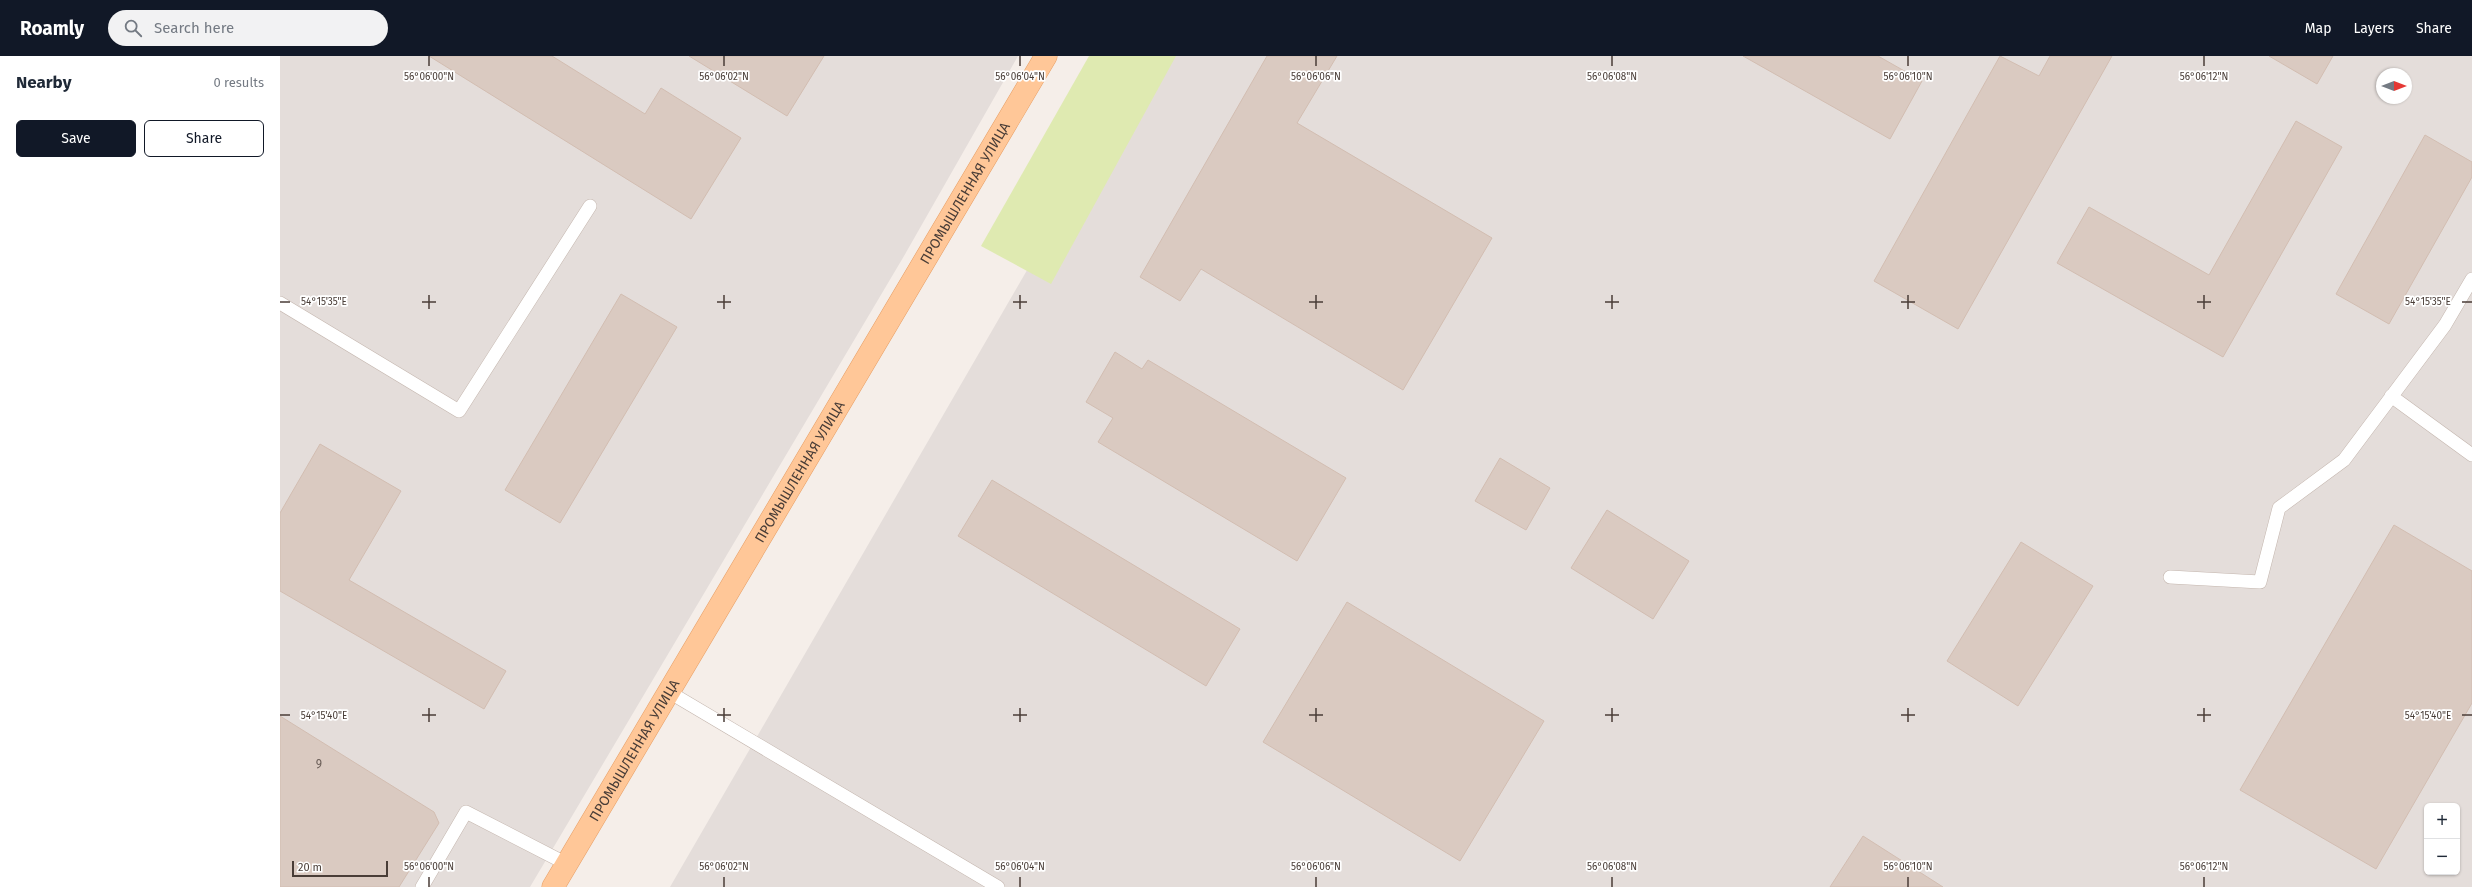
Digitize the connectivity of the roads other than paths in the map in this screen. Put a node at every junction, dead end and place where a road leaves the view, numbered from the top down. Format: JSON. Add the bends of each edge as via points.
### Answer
{"nodes":[{"id":1,"x":1046,"y":56,"type":"edge"},
{"id":2,"x":590,"y":206,"type":"dead end"},
{"id":3,"x":2472,"y":279,"type":"edge"},
{"id":4,"x":280,"y":303,"type":"edge"},
{"id":5,"x":2392,"y":396,"type":"junction"},
{"id":6,"x":2472,"y":455,"type":"edge"},
{"id":7,"x":2170,"y":577,"type":"dead end"},
{"id":8,"x":669,"y":692,"type":"junction"},
{"id":9,"x":566,"y":864,"type":"junction"},
{"id":10,"x":422,"y":887,"type":"edge"},
{"id":11,"x":553,"y":887,"type":"edge"},
{"id":12,"x":998,"y":887,"type":"edge"}],
"edges":[{"from":1,"to":8,"type":"main road","name":"ПРОМЫШЛЕННАЯ УЛИЦА"},
{"from":2,"to":4,"type":"lane","via":[[459,411]]},
{"from":3,"to":5,"type":"lane","via":[[2445,325]]},
{"from":5,"to":6,"type":"lane"},
{"from":5,"to":7,"type":"lane","via":[[2344,460],[2279,508],[2260,582]]},
{"from":8,"to":9,"type":"main road","name":"ПРОМЫШЛЕННАЯ УЛИЦА"},
{"from":8,"to":12,"type":"lane"},
{"from":9,"to":10,"type":"lane","via":[[466,812]]},
{"from":9,"to":11,"type":"main road","name":"ПРОМЫШЛЕННАЯ УЛИЦА"}]}
